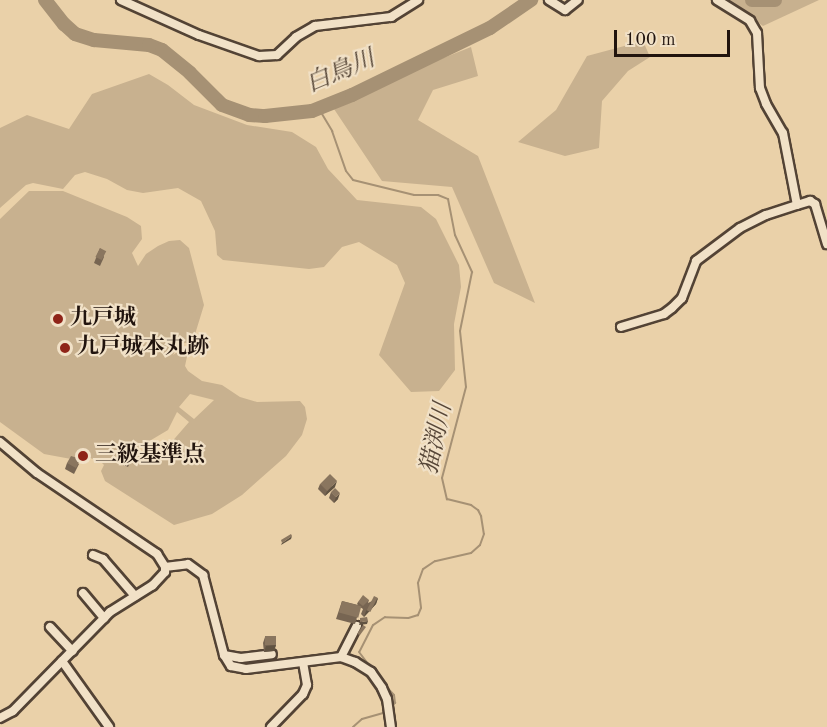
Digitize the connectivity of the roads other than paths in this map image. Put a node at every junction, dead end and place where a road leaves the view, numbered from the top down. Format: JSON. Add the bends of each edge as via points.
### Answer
{"nodes":[{"id":1,"x":121,"y":0,"type":"edge"},
{"id":2,"x":418,"y":0,"type":"edge"},
{"id":3,"x":549,"y":0,"type":"edge"},
{"id":4,"x":578,"y":0,"type":"edge"},
{"id":5,"x":717,"y":0,"type":"edge"},
{"id":6,"x":797,"y":205,"type":"junction"},
{"id":7,"x":827,"y":244,"type":"edge"},
{"id":8,"x":621,"y":327,"type":"dead end"},
{"id":9,"x":0,"y":442,"type":"edge"},
{"id":10,"x":93,"y":555,"type":"dead end"},
{"id":11,"x":165,"y":567,"type":"junction"},
{"id":12,"x":83,"y":593,"type":"dead end"},
{"id":13,"x":135,"y":596,"type":"junction"},
{"id":14,"x":104,"y":618,"type":"junction"},
{"id":15,"x":357,"y":626,"type":"dead end"},
{"id":16,"x":50,"y":627,"type":"dead end"},
{"id":17,"x":72,"y":651,"type":"junction"},
{"id":18,"x":272,"y":654,"type":"dead end"},
{"id":19,"x":224,"y":655,"type":"junction"},
{"id":20,"x":341,"y":657,"type":"junction"},
{"id":21,"x":62,"y":661,"type":"junction"},
{"id":22,"x":303,"y":663,"type":"junction"},
{"id":23,"x":0,"y":718,"type":"edge"},
{"id":24,"x":108,"y":727,"type":"edge"},
{"id":25,"x":271,"y":727,"type":"edge"},
{"id":26,"x":391,"y":727,"type":"edge"}],
"edges":[{"from":1,"to":2,"type":"street","via":[[199,35],[259,56],[277,55],[315,26],[391,17]]},
{"from":3,"to":4,"type":"street","via":[[565,10]]},
{"from":5,"to":6,"type":"street","via":[[750,21],[758,33],[760,88],[783,133]]},
{"from":6,"to":7,"type":"street","via":[[810,201],[815,204]]},
{"from":6,"to":8,"type":"street","via":[[740,228],[696,261],[682,298],[664,314]]},
{"from":9,"to":11,"type":"street","via":[[37,473],[157,554]]},
{"from":10,"to":13,"type":"street","via":[[104,559]]},
{"from":11,"to":13,"type":"street","via":[[153,585]]},
{"from":11,"to":19,"type":"street","via":[[188,564],[202,575]]},
{"from":12,"to":14,"type":"street"},
{"from":13,"to":14,"type":"street"},
{"from":14,"to":17,"type":"street"},
{"from":15,"to":20,"type":"street"},
{"from":16,"to":17,"type":"street"},
{"from":17,"to":21,"type":"street"},
{"from":18,"to":19,"type":"street","via":[[241,658]]},
{"from":19,"to":22,"type":"street","via":[[231,666],[246,669]]},
{"from":20,"to":22,"type":"street"},
{"from":20,"to":26,"type":"street","via":[[371,672],[387,699]]},
{"from":21,"to":23,"type":"street","via":[[13,711]]},
{"from":21,"to":24,"type":"street"},
{"from":22,"to":25,"type":"street","via":[[307,685],[303,694]]}]}
